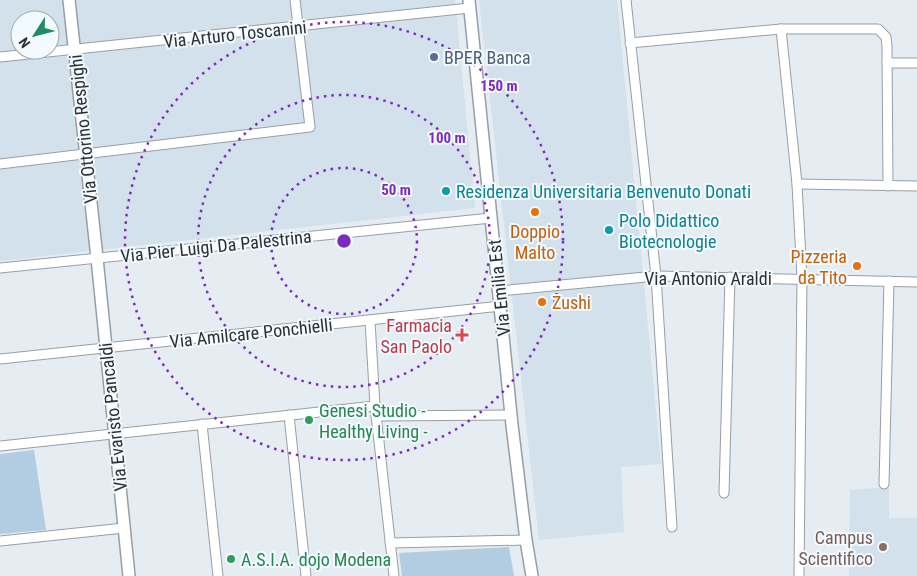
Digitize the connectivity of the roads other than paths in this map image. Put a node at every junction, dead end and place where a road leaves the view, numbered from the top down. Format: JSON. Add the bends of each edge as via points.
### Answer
{"nodes":[{"id":1,"x":69,"y":0,"type":"edge"},
{"id":2,"x":295,"y":0,"type":"edge"},
{"id":3,"x":626,"y":0,"type":"edge"},
{"id":4,"x":469,"y":4,"type":"edge"},
{"id":5,"x":297,"y":27,"type":"junction"},
{"id":6,"x":781,"y":29,"type":"junction"},
{"id":7,"x":630,"y":43,"type":"junction"},
{"id":8,"x":75,"y":50,"type":"junction"},
{"id":9,"x":0,"y":57,"type":"edge"},
{"id":10,"x":887,"y":63,"type":"junction"},
{"id":11,"x":917,"y":63,"type":"edge"},
{"id":12,"x":86,"y":155,"type":"junction"},
{"id":13,"x":0,"y":164,"type":"edge"},
{"id":14,"x":797,"y":184,"type":"junction"},
{"id":15,"x":888,"y":186,"type":"junction"},
{"id":16,"x":917,"y":186,"type":"edge"},
{"id":17,"x":491,"y":218,"type":"junction"},
{"id":18,"x":97,"y":258,"type":"junction"},
{"id":19,"x":0,"y":268,"type":"edge"},
{"id":20,"x":656,"y":276,"type":"junction"},
{"id":21,"x":730,"y":277,"type":"junction"},
{"id":22,"x":802,"y":278,"type":"junction"},
{"id":23,"x":890,"y":281,"type":"junction"},
{"id":24,"x":917,"y":282,"type":"edge"},
{"id":25,"x":499,"y":291,"type":"junction"},
{"id":26,"x":501,"y":306,"type":"junction"},
{"id":27,"x":370,"y":321,"type":"junction"},
{"id":28,"x":106,"y":348,"type":"junction"},
{"id":29,"x":0,"y":359,"type":"edge"},
{"id":30,"x":376,"y":406,"type":"junction"},
{"id":31,"x":290,"y":415,"type":"junction"},
{"id":32,"x":376,"y":416,"type":"junction"},
{"id":33,"x":511,"y":416,"type":"junction"},
{"id":34,"x":202,"y":424,"type":"junction"},
{"id":35,"x":115,"y":433,"type":"junction"},
{"id":36,"x":0,"y":446,"type":"edge"},
{"id":37,"x":884,"y":484,"type":"dead end"},
{"id":38,"x":724,"y":493,"type":"dead end"},
{"id":39,"x":672,"y":527,"type":"dead end"},
{"id":40,"x":124,"y":528,"type":"junction"},
{"id":41,"x":526,"y":540,"type":"junction"},
{"id":42,"x":0,"y":541,"type":"edge"},
{"id":43,"x":390,"y":543,"type":"junction"},
{"id":44,"x":129,"y":576,"type":"edge"},
{"id":45,"x":218,"y":576,"type":"edge"},
{"id":46,"x":306,"y":576,"type":"edge"},
{"id":47,"x":394,"y":576,"type":"edge"},
{"id":48,"x":532,"y":576,"type":"edge"},
{"id":49,"x":799,"y":576,"type":"edge"}],
"edges":[{"from":1,"to":8,"type":"street","name":"Via Ottorino Respighi"},
{"from":2,"to":5,"type":"street"},
{"from":3,"to":7,"type":"street"},
{"from":4,"to":5,"type":"street","name":"Via Arturo Toscanini"},
{"from":4,"to":17,"type":"street","name":"Via Emilia Est"},
{"from":5,"to":8,"type":"street","name":"Via Arturo Toscanini"},
{"from":5,"to":12,"type":"street","via":[[310,127]]},
{"from":6,"to":7,"type":"street"},
{"from":6,"to":10,"type":"street","via":[[878,29],[886,37]]},
{"from":6,"to":14,"type":"street"},
{"from":7,"to":20,"type":"street"},
{"from":8,"to":9,"type":"street","name":"Via Arturo Toscanini"},
{"from":8,"to":12,"type":"street","name":"Via Ottorino Respighi"},
{"from":10,"to":11,"type":"street"},
{"from":10,"to":15,"type":"street"},
{"from":12,"to":13,"type":"street"},
{"from":12,"to":18,"type":"street","name":"Via Ottorino Respighi"},
{"from":14,"to":15,"type":"street"},
{"from":14,"to":22,"type":"street"},
{"from":15,"to":16,"type":"street"},
{"from":17,"to":18,"type":"street","name":"Via Pier Luigi Da Palestrina"},
{"from":17,"to":25,"type":"street","name":"Via Emilia Est"},
{"from":18,"to":19,"type":"street","name":"Via Pier Luigi Da Palestrina"},
{"from":18,"to":28,"type":"street","name":"Via Evaristo Pancaldi"},
{"from":20,"to":21,"type":"street","name":"Via Antonio Araldi"},
{"from":20,"to":25,"type":"street","name":"Via Antonio Araldi"},
{"from":20,"to":39,"type":"street"},
{"from":21,"to":22,"type":"street","name":"Via Antonio Araldi"},
{"from":21,"to":38,"type":"street"},
{"from":22,"to":23,"type":"street","name":"Via Antonio Araldi"},
{"from":22,"to":49,"type":"street"},
{"from":23,"to":24,"type":"street","name":"Via Antonio Araldi"},
{"from":23,"to":37,"type":"street"},
{"from":25,"to":26,"type":"street","name":"Via Emilia Est"},
{"from":26,"to":27,"type":"street","name":"Via Amilcare Ponchielli"},
{"from":26,"to":33,"type":"street","name":"Via Emilia Est"},
{"from":27,"to":28,"type":"street","name":"Via Amilcare Ponchielli"},
{"from":27,"to":30,"type":"street"},
{"from":28,"to":29,"type":"street","name":"Via Amilcare Ponchielli"},
{"from":28,"to":35,"type":"street","name":"Via Evaristo Pancaldi"},
{"from":30,"to":31,"type":"street"},
{"from":30,"to":32,"type":"street"},
{"from":31,"to":34,"type":"street"},
{"from":31,"to":46,"type":"street"},
{"from":32,"to":33,"type":"street"},
{"from":32,"to":43,"type":"street"},
{"from":33,"to":41,"type":"street","name":"Via Emilia Est"},
{"from":34,"to":35,"type":"street"},
{"from":34,"to":45,"type":"street"},
{"from":35,"to":36,"type":"street"},
{"from":35,"to":40,"type":"street","name":"Via Evaristo Pancaldi"},
{"from":40,"to":42,"type":"street"},
{"from":40,"to":44,"type":"street","name":"Via Evaristo Pancaldi"},
{"from":41,"to":43,"type":"street"},
{"from":41,"to":48,"type":"street","name":"Via Emilia Est"},
{"from":43,"to":47,"type":"street"}]}
